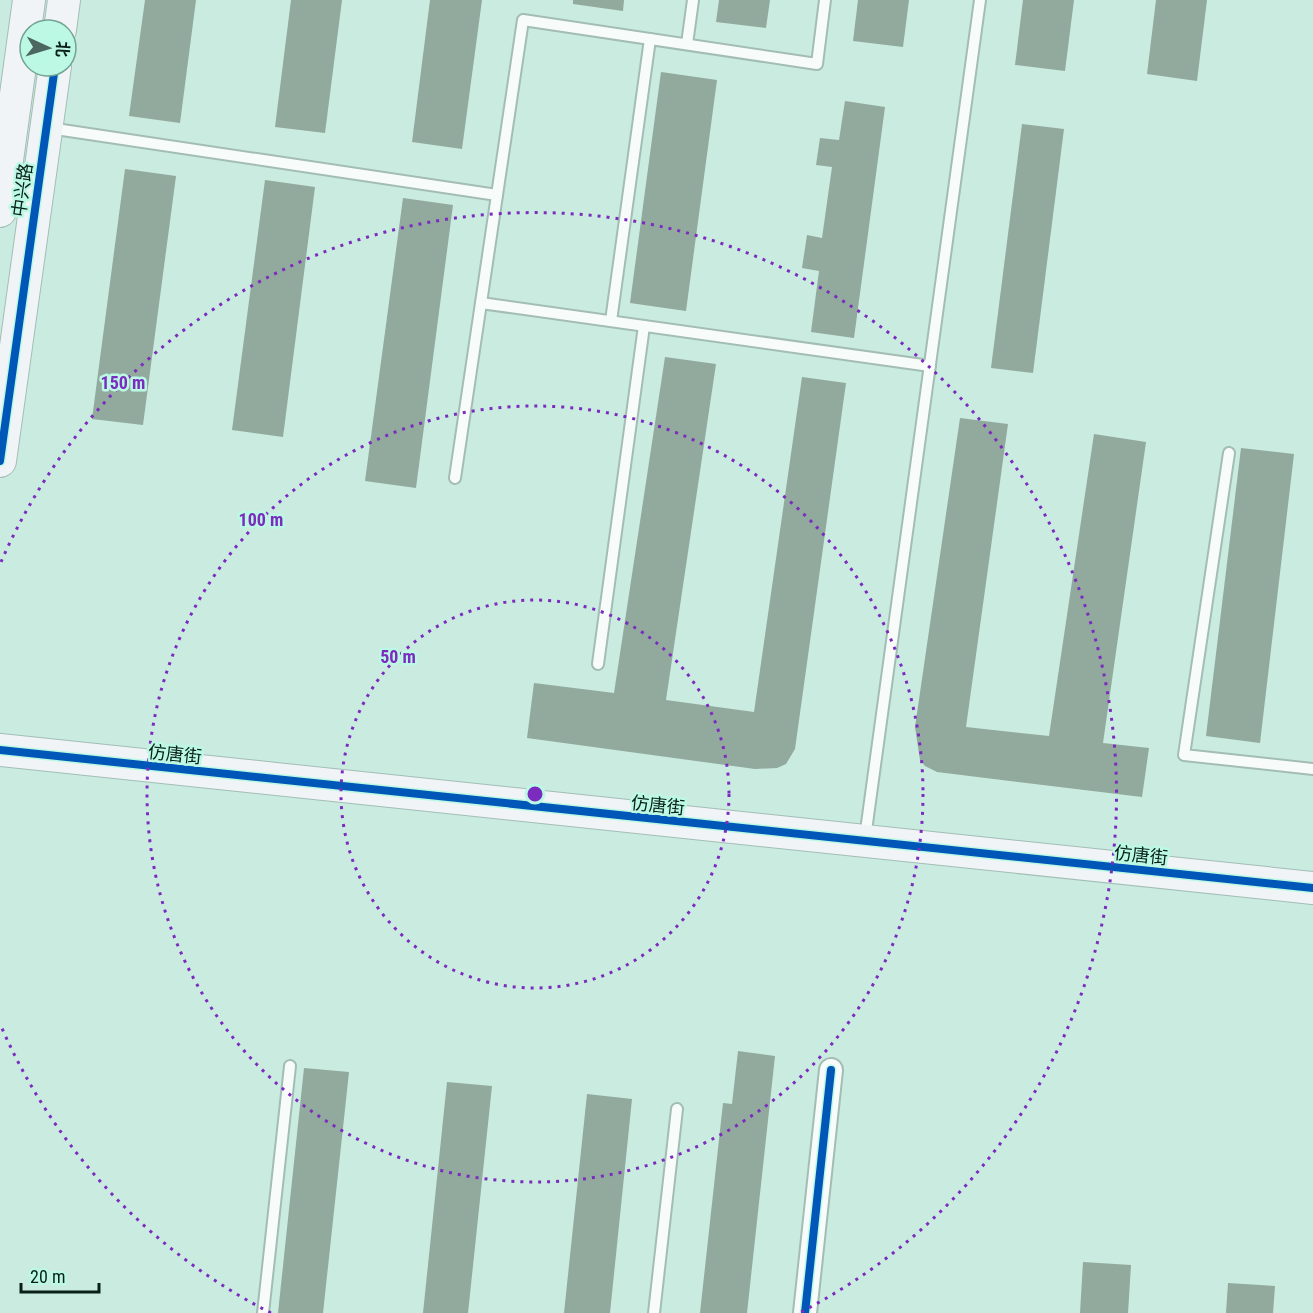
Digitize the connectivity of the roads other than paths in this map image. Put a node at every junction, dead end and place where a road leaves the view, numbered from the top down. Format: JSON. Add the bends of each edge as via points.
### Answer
{"nodes":[{"id":1,"x":29,"y":0,"type":"edge"},
{"id":2,"x":64,"y":0,"type":"edge"},
{"id":3,"x":693,"y":0,"type":"edge"},
{"id":4,"x":825,"y":0,"type":"edge"},
{"id":5,"x":980,"y":0,"type":"edge"},
{"id":6,"x":62,"y":18,"type":"edge"},
{"id":7,"x":650,"y":39,"type":"junction"},
{"id":8,"x":687,"y":44,"type":"junction"},
{"id":9,"x":53,"y":78,"type":"edge"},
{"id":10,"x":46,"y":128,"type":"junction"},
{"id":11,"x":497,"y":195,"type":"junction"},
{"id":12,"x":0,"y":211,"type":"edge"},
{"id":13,"x":481,"y":303,"type":"junction"},
{"id":14,"x":611,"y":321,"type":"junction"},
{"id":15,"x":644,"y":326,"type":"junction"},
{"id":16,"x":930,"y":366,"type":"junction"},
{"id":17,"x":1229,"y":453,"type":"dead end"},
{"id":18,"x":0,"y":461,"type":"edge"},
{"id":19,"x":456,"y":478,"type":"dead end"},
{"id":20,"x":598,"y":664,"type":"dead end"},
{"id":21,"x":0,"y":750,"type":"edge"},
{"id":22,"x":1313,"y":769,"type":"edge"},
{"id":23,"x":864,"y":841,"type":"junction"},
{"id":24,"x":1313,"y":888,"type":"edge"},
{"id":25,"x":290,"y":1066,"type":"dead end"},
{"id":26,"x":831,"y":1070,"type":"dead end"},
{"id":27,"x":677,"y":1109,"type":"dead end"},
{"id":28,"x":263,"y":1313,"type":"edge"},
{"id":29,"x":654,"y":1313,"type":"edge"},
{"id":30,"x":805,"y":1313,"type":"edge"}],
"edges":[{"from":1,"to":12,"type":"street","name":"中兴路"},
{"from":2,"to":6,"type":"street"},
{"from":3,"to":8,"type":"lane"},
{"from":4,"to":8,"type":"lane","via":[[817,64]]},
{"from":5,"to":16,"type":"lane"},
{"from":7,"to":8,"type":"lane"},
{"from":7,"to":11,"type":"lane","via":[[523,20]]},
{"from":7,"to":14,"type":"lane"},
{"from":9,"to":10,"type":"street","name":"中兴路"},
{"from":10,"to":11,"type":"lane"},
{"from":10,"to":18,"type":"street","name":"中兴路"},
{"from":11,"to":13,"type":"lane"},
{"from":13,"to":14,"type":"lane"},
{"from":13,"to":19,"type":"lane"},
{"from":14,"to":15,"type":"lane"},
{"from":15,"to":16,"type":"lane"},
{"from":15,"to":20,"type":"lane"},
{"from":16,"to":23,"type":"lane"},
{"from":17,"to":22,"type":"lane","via":[[1184,755]]},
{"from":21,"to":23,"type":"street","name":"仿唐街"},
{"from":23,"to":24,"type":"street","name":"仿唐街"},
{"from":25,"to":28,"type":"lane"},
{"from":26,"to":30,"type":"street"},
{"from":27,"to":29,"type":"lane"}]}
